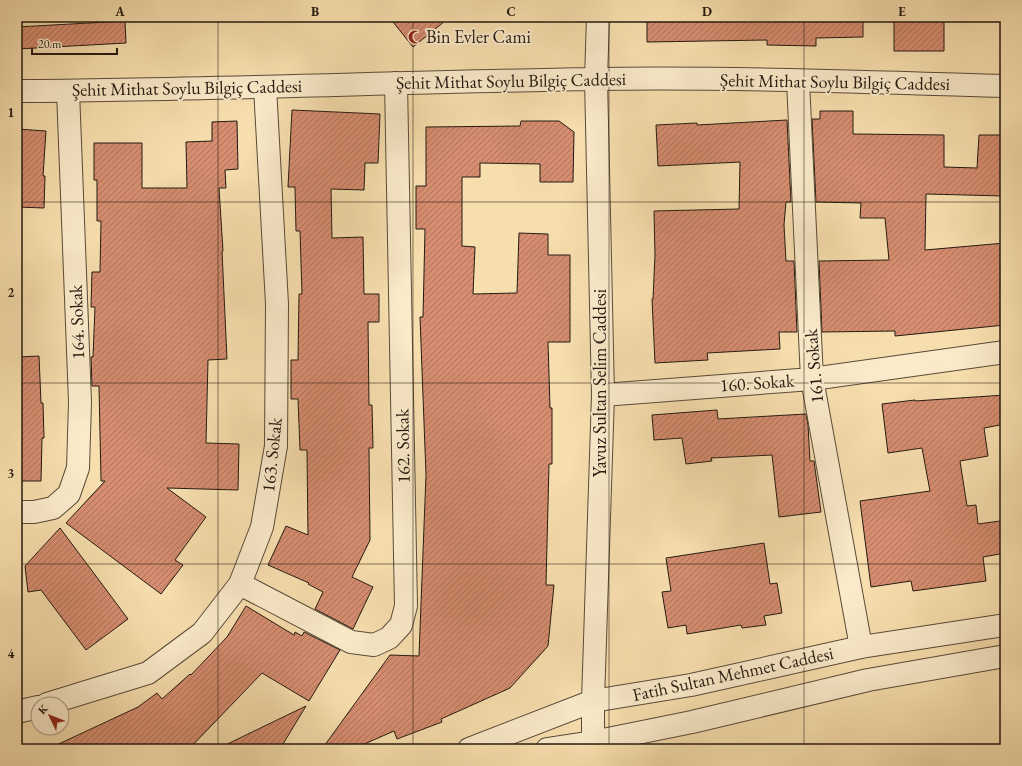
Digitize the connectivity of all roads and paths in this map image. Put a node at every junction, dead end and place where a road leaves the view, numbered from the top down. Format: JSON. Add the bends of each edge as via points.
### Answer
{"nodes":[{"id":1,"x":598,"y":17,"type":"edge"},
{"id":2,"x":596,"y":79,"type":"junction"},
{"id":3,"x":798,"y":81,"type":"junction"},
{"id":4,"x":396,"y":83,"type":"junction"},
{"id":5,"x":1005,"y":86,"type":"edge"},
{"id":6,"x":265,"y":87,"type":"junction"},
{"id":7,"x":17,"y":91,"type":"edge"},
{"id":8,"x":68,"y":91,"type":"junction"},
{"id":9,"x":1005,"y":352,"type":"edge"},
{"id":10,"x":812,"y":379,"type":"junction"},
{"id":11,"x":603,"y":395,"type":"junction"},
{"id":12,"x":17,"y":512,"type":"edge"},
{"id":13,"x":240,"y":584,"type":"junction"},
{"id":14,"x":1005,"y":625,"type":"edge"},
{"id":15,"x":861,"y":647,"type":"junction"},
{"id":16,"x":1005,"y":656,"type":"edge"},
{"id":17,"x":70,"y":697,"type":"edge"},
{"id":18,"x":593,"y":701,"type":"junction"},
{"id":19,"x":30,"y":709,"type":"edge"},
{"id":20,"x":17,"y":712,"type":"edge"},
{"id":21,"x":593,"y":745,"type":"edge"},
{"id":22,"x":469,"y":749,"type":"edge"},
{"id":23,"x":547,"y":749,"type":"edge"}],
"edges":[{"from":1,"to":2,"type":"street","name":"Yavuz Sultan Selim Caddesi"},
{"from":2,"to":3,"type":"street","name":"Şehit Mithat Soylu Bilgiç Caddesi"},
{"from":2,"to":4,"type":"street","name":"Şehit Mithat Soylu Bilgiç Caddesi"},
{"from":2,"to":11,"type":"street","name":"Yavuz Sultan Selim Caddesi"},
{"from":3,"to":5,"type":"street","name":"Şehit Mithat Soylu Bilgiç Caddesi"},
{"from":3,"to":10,"type":"street","name":"161. Sokak"},
{"from":4,"to":6,"type":"street","name":"Şehit Mithat Soylu Bilgiç Caddesi"},
{"from":4,"to":13,"type":"street","name":"162. Sokak","via":[[406,606],[401,625],[389,638],[374,645],[351,642]]},
{"from":6,"to":8,"type":"street","name":"Şehit Mithat Soylu Bilgiç Caddesi"},
{"from":6,"to":13,"type":"street","name":"163. Sokak","via":[[277,304],[276,446],[262,527]]},
{"from":7,"to":8,"type":"street","name":"Şehit Mithat Soylu Bilgiç Caddesi"},
{"from":8,"to":12,"type":"street","name":"164. Sokak","via":[[80,402],[78,468],[69,494],[53,508]]},
{"from":9,"to":10,"type":"street","name":"160. Sokak"},
{"from":10,"to":11,"type":"street","name":"160. Sokak"},
{"from":10,"to":15,"type":"street","name":"161. Sokak"},
{"from":11,"to":18,"type":"street","name":"Yavuz Sultan Selim Caddesi"},
{"from":13,"to":17,"type":"street","name":"163. Sokak","via":[[202,633],[148,672]]},
{"from":14,"to":15,"type":"street","name":"Fatih Sultan Mehmet Caddesi"},
{"from":15,"to":18,"type":"street","name":"Fatih Sultan Mehmet Caddesi","via":[[691,685]]},
{"from":16,"to":21,"type":"street","name":"Fatih Sultan Mehmet Caddesi","via":[[868,680]]},
{"from":18,"to":21,"type":"street","name":"Yavuz Sultan Selim Caddesi"},
{"from":18,"to":22,"type":"street","name":"Fatih Sultan Mehmet Caddesi"},
{"from":19,"to":20,"type":"street"},
{"from":21,"to":23,"type":"street","name":"Fatih Sultan Mehmet Caddesi"}]}
